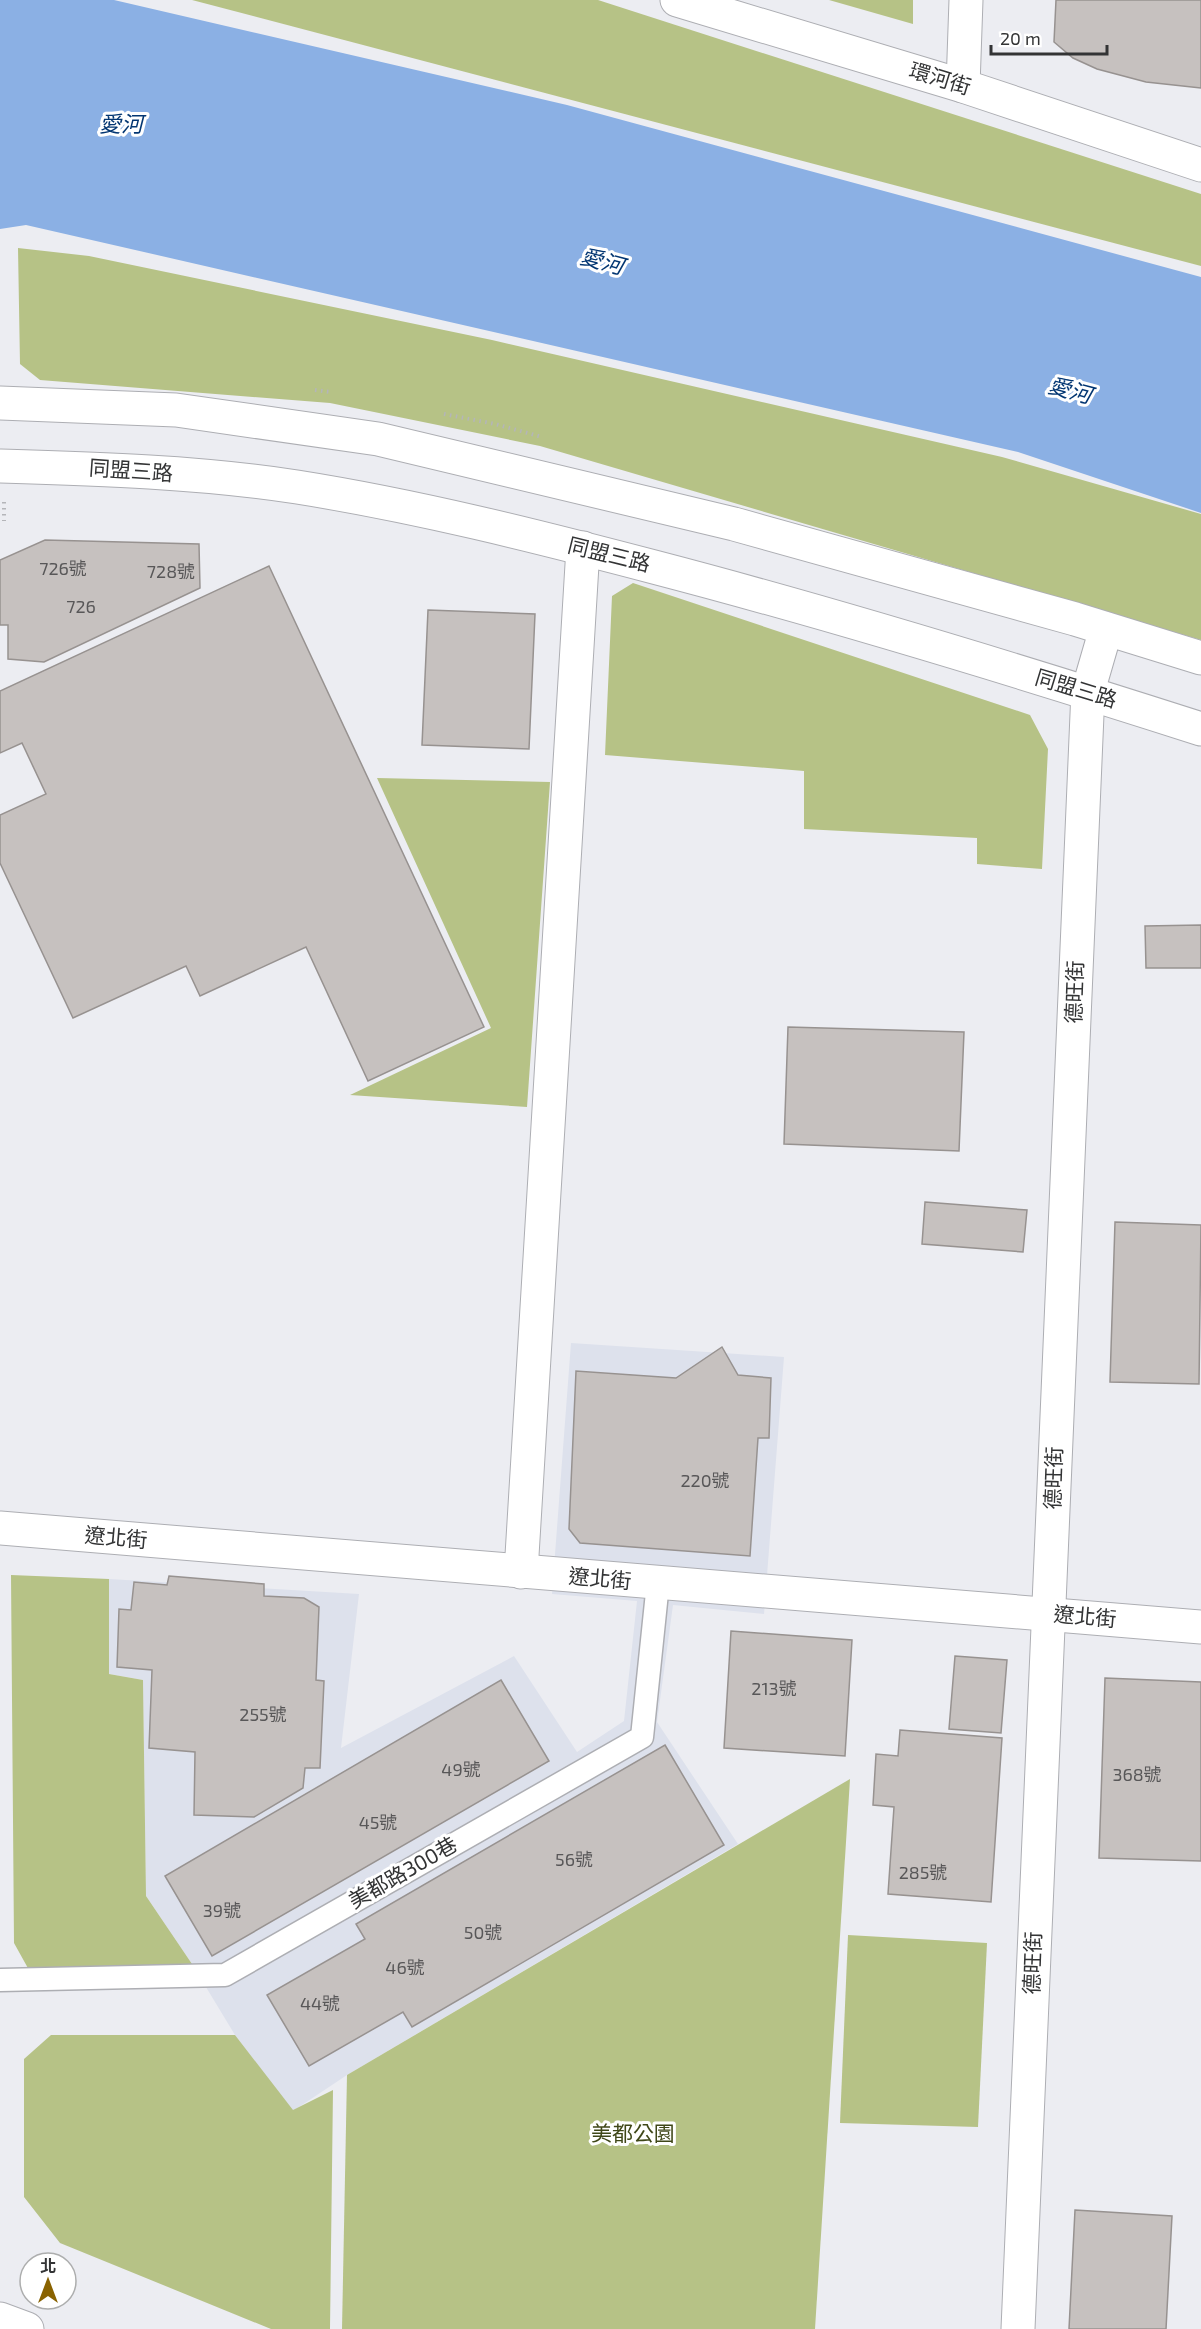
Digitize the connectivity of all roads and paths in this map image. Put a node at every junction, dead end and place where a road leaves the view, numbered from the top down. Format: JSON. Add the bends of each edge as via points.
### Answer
{"nodes":[{"id":1,"x":677,"y":0,"type":"edge"},
{"id":2,"x":966,"y":0,"type":"edge"},
{"id":3,"x":963,"y":86,"type":"junction"},
{"id":4,"x":1201,"y":165,"type":"edge"},
{"id":5,"x":0,"y":403,"type":"edge"},
{"id":6,"x":0,"y":466,"type":"edge"},
{"id":7,"x":583,"y":548,"type":"junction"},
{"id":8,"x":1106,"y":629,"type":"junction"},
{"id":9,"x":1201,"y":658,"type":"edge"},
{"id":10,"x":1088,"y":691,"type":"junction"},
{"id":11,"x":1201,"y":729,"type":"edge"},
{"id":12,"x":0,"y":1528,"type":"edge"},
{"id":13,"x":521,"y":1572,"type":"junction"},
{"id":14,"x":658,"y":1583,"type":"junction"},
{"id":15,"x":1048,"y":1614,"type":"junction"},
{"id":16,"x":1201,"y":1627,"type":"edge"},
{"id":17,"x":0,"y":1980,"type":"edge"},
{"id":18,"x":0,"y":2319,"type":"edge"},
{"id":19,"x":27,"y":2329,"type":"edge"},
{"id":20,"x":1018,"y":2329,"type":"edge"}],
"edges":[{"from":1,"to":3,"type":"street","name":"環河街"},
{"from":2,"to":3,"type":"street"},
{"from":3,"to":4,"type":"street","name":"環河街"},
{"from":5,"to":8,"type":"street","via":[[176,410],[378,439],[734,524]]},
{"from":6,"to":7,"type":"street","name":"同盟三路","via":[[124,469],[295,487],[441,514]]},
{"from":7,"to":10,"type":"street","name":"同盟三路"},
{"from":7,"to":13,"type":"street"},
{"from":8,"to":9,"type":"street"},
{"from":8,"to":10,"type":"street","name":"德旺街"},
{"from":10,"to":11,"type":"street","name":"同盟三路"},
{"from":10,"to":15,"type":"street","name":"德旺街"},
{"from":12,"to":13,"type":"street","name":"遼北街"},
{"from":13,"to":14,"type":"street","name":"遼北街"},
{"from":14,"to":15,"type":"street","name":"遼北街"},
{"from":14,"to":17,"type":"lane","name":"美都路300巷","via":[[642,1737],[225,1975]]},
{"from":15,"to":16,"type":"street","name":"遼北街"},
{"from":15,"to":20,"type":"street","name":"德旺街"},
{"from":18,"to":19,"type":"street"}]}
